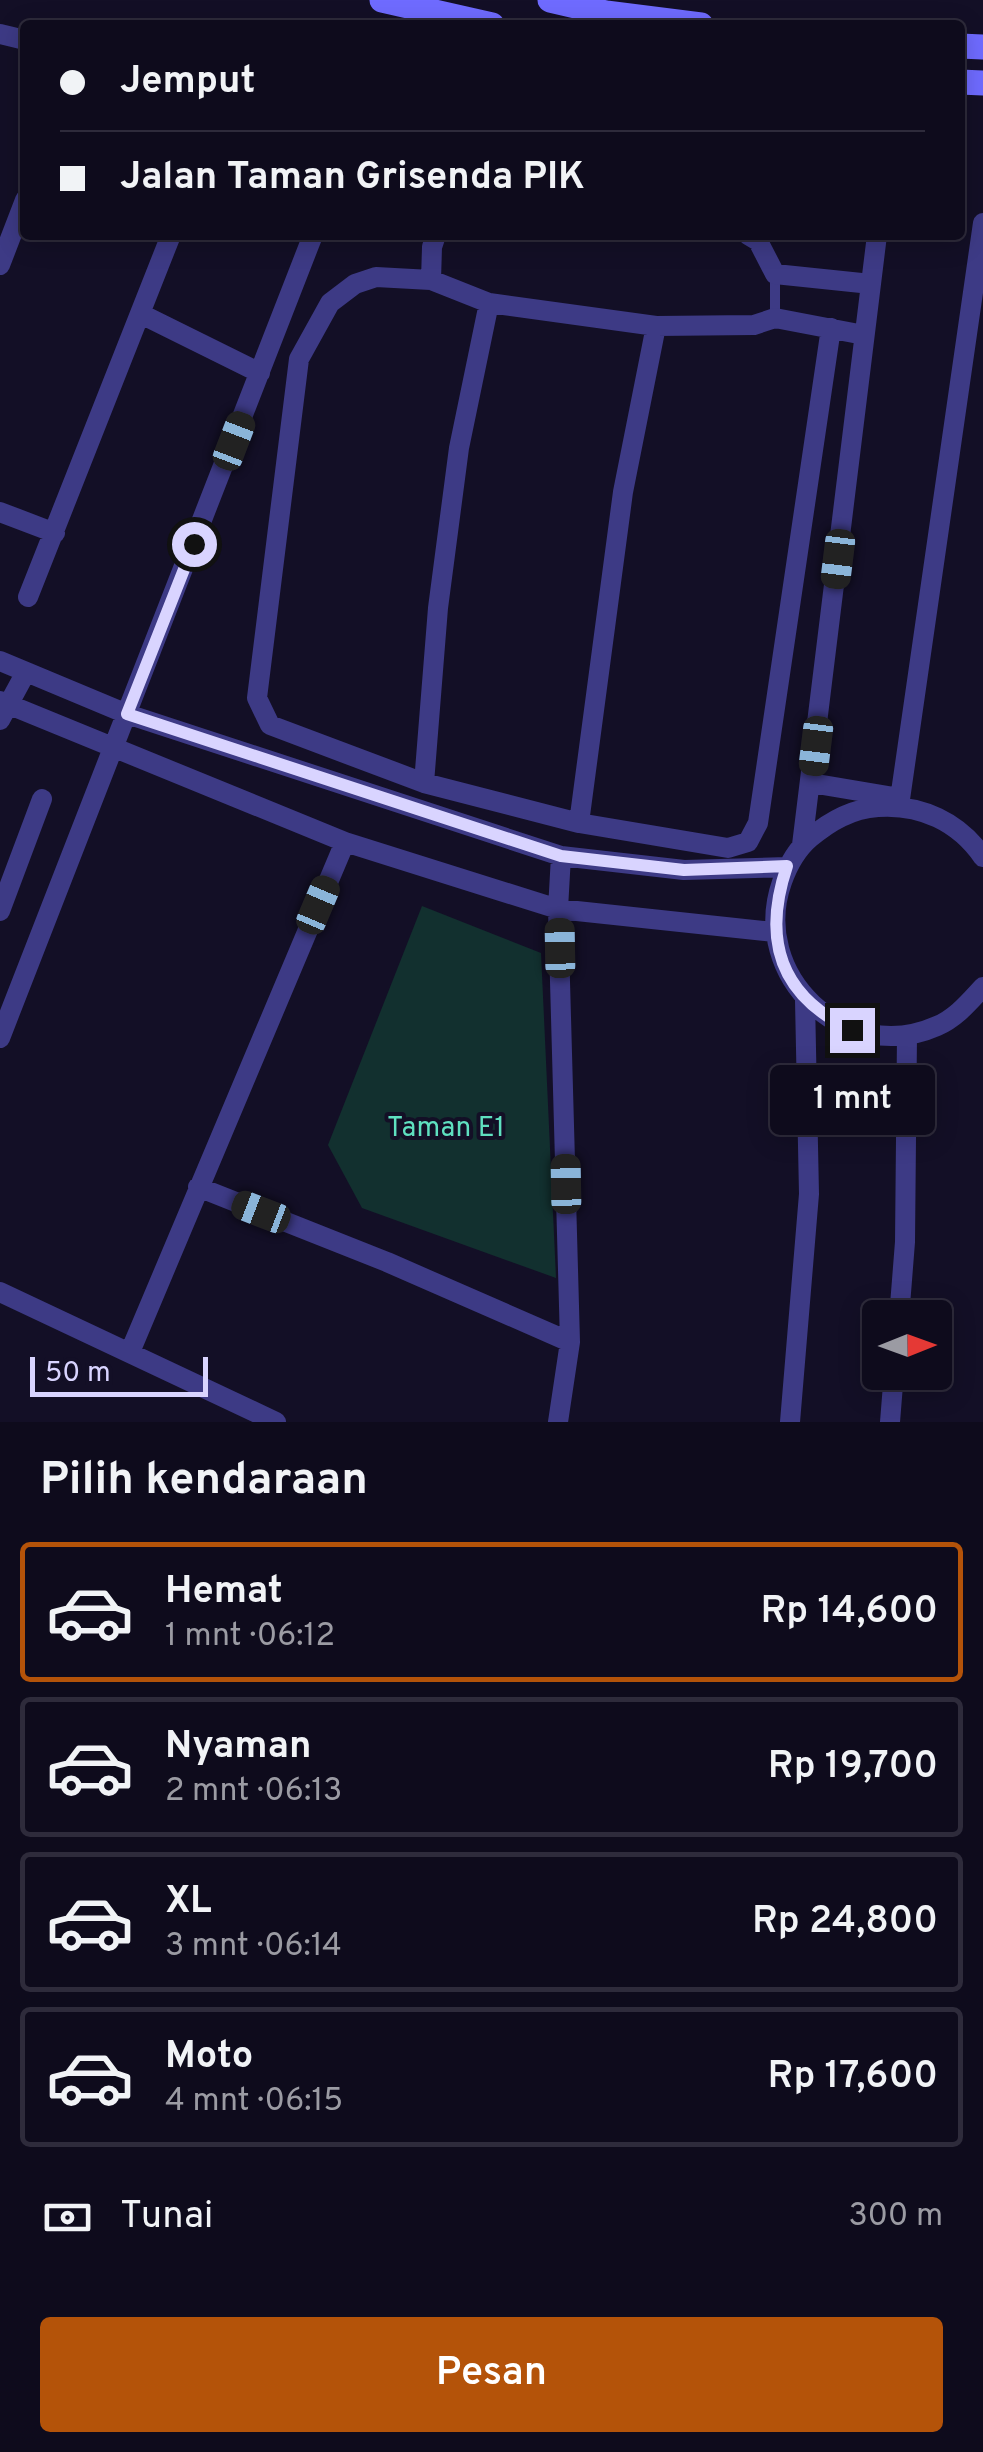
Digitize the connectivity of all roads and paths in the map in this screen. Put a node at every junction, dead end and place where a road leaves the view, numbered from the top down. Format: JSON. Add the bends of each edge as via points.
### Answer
{"nodes":[{"id":1,"x":382,"y":0,"type":"edge"},
{"id":2,"x":550,"y":0,"type":"edge"},
{"id":3,"x":470,"y":20,"type":"edge"},
{"id":4,"x":661,"y":20,"type":"edge"},
{"id":5,"x":20,"y":213,"type":"edge"},
{"id":6,"x":983,"y":223,"type":"edge"},
{"id":7,"x":169,"y":240,"type":"edge"},
{"id":8,"x":311,"y":240,"type":"edge"},
{"id":9,"x":434,"y":240,"type":"edge"},
{"id":10,"x":758,"y":240,"type":"edge"},
{"id":11,"x":876,"y":240,"type":"edge"},
{"id":12,"x":0,"y":264,"type":"edge"},
{"id":13,"x":775,"y":274,"type":"junction"},
{"id":14,"x":431,"y":280,"type":"junction"},
{"id":15,"x":871,"y":284,"type":"junction"},
{"id":16,"x":489,"y":303,"type":"junction"},
{"id":17,"x":141,"y":314,"type":"junction"},
{"id":18,"x":775,"y":318,"type":"junction"},
{"id":19,"x":656,"y":326,"type":"junction"},
{"id":20,"x":831,"y":328,"type":"junction"},
{"id":21,"x":864,"y":335,"type":"junction"},
{"id":22,"x":260,"y":373,"type":"junction"},
{"id":23,"x":0,"y":512,"type":"edge"},
{"id":24,"x":55,"y":533,"type":"junction"},
{"id":25,"x":28,"y":597,"type":"dead end"},
{"id":26,"x":0,"y":661,"type":"edge"},
{"id":27,"x":26,"y":672,"type":"junction"},
{"id":28,"x":4,"y":709,"type":"edge"},
{"id":29,"x":127,"y":714,"type":"junction"},
{"id":30,"x":112,"y":749,"type":"junction"},
{"id":31,"x":424,"y":783,"type":"junction"},
{"id":32,"x":812,"y":783,"type":"junction"},
{"id":33,"x":42,"y":798,"type":"dead end"},
{"id":34,"x":900,"y":802,"type":"junction"},
{"id":35,"x":579,"y":822,"type":"junction"},
{"id":36,"x":345,"y":842,"type":"junction"},
{"id":37,"x":802,"y":846,"type":"junction"},
{"id":38,"x":561,"y":856,"type":"junction"},
{"id":39,"x":983,"y":857,"type":"edge"},
{"id":40,"x":787,"y":866,"type":"junction"},
{"id":41,"x":558,"y":910,"type":"junction"},
{"id":42,"x":0,"y":911,"type":"edge"},
{"id":43,"x":774,"y":932,"type":"junction"},
{"id":44,"x":983,"y":987,"type":"edge"},
{"id":45,"x":805,"y":1000,"type":"junction"},
{"id":46,"x":907,"y":1035,"type":"junction"},
{"id":47,"x":0,"y":1038,"type":"edge"},
{"id":48,"x":198,"y":1187,"type":"junction"},
{"id":49,"x":0,"y":1292,"type":"edge"},
{"id":50,"x":900,"y":1300,"type":"edge"},
{"id":51,"x":570,"y":1342,"type":"junction"},
{"id":52,"x":130,"y":1352,"type":"junction"},
{"id":53,"x":893,"y":1390,"type":"edge"},
{"id":54,"x":276,"y":1422,"type":"edge"},
{"id":55,"x":558,"y":1422,"type":"edge"},
{"id":56,"x":790,"y":1422,"type":"edge"},
{"id":57,"x":890,"y":1422,"type":"edge"}],
"edges":[{"from":1,"to":3,"type":"main road"},
{"from":2,"to":4,"type":"main road"},
{"from":5,"to":12,"type":"street"},
{"from":6,"to":34,"type":"street"},
{"from":7,"to":17,"type":"street"},
{"from":8,"to":22,"type":"street"},
{"from":9,"to":14,"type":"street"},
{"from":10,"to":13,"type":"street"},
{"from":11,"to":15,"type":"street"},
{"from":13,"to":15,"type":"street"},
{"from":13,"to":18,"type":"lane"},
{"from":14,"to":16,"type":"street"},
{"from":14,"to":31,"type":"street","via":[[355,284],[330,304],[300,359],[257,698],[270,725]]},
{"from":15,"to":21,"type":"street"},
{"from":16,"to":19,"type":"street"},
{"from":16,"to":31,"type":"street","via":[[459,448]]},
{"from":17,"to":22,"type":"street"},
{"from":17,"to":24,"type":"street"},
{"from":18,"to":19,"type":"street","via":[[754,325]]},
{"from":18,"to":20,"type":"street"},
{"from":19,"to":35,"type":"street","via":[[623,492]]},
{"from":20,"to":21,"type":"street"},
{"from":20,"to":35,"type":"street","via":[[758,822],[748,842],[728,848]]},
{"from":21,"to":32,"type":"street"},
{"from":22,"to":29,"type":"street"},
{"from":23,"to":24,"type":"street"},
{"from":24,"to":25,"type":"street"},
{"from":26,"to":27,"type":"street"},
{"from":27,"to":28,"type":"street"},
{"from":27,"to":29,"type":"street"},
{"from":28,"to":30,"type":"street"},
{"from":29,"to":30,"type":"street"},
{"from":29,"to":38,"type":"street"},
{"from":30,"to":36,"type":"street"},
{"from":30,"to":47,"type":"street"},
{"from":31,"to":35,"type":"street"},
{"from":32,"to":34,"type":"street"},
{"from":32,"to":37,"type":"street"},
{"from":33,"to":42,"type":"street"},
{"from":34,"to":37,"type":"street","via":[[829,822]]},
{"from":34,"to":39,"type":"street","via":[[938,816]]},
{"from":36,"to":41,"type":"street"},
{"from":36,"to":48,"type":"street"},
{"from":37,"to":40,"type":"street"},
{"from":38,"to":40,"type":"street","via":[[684,870]]},
{"from":38,"to":41,"type":"street"},
{"from":40,"to":43,"type":"street"},
{"from":41,"to":43,"type":"street"},
{"from":41,"to":51,"type":"street"},
{"from":43,"to":45,"type":"street","via":[[784,968]]},
{"from":44,"to":46,"type":"street","via":[[938,1026]]},
{"from":45,"to":46,"type":"street","via":[[852,1030]]},
{"from":45,"to":56,"type":"street","via":[[809,1194]]},
{"from":46,"to":50,"type":"street"},
{"from":48,"to":51,"type":"street"},
{"from":48,"to":52,"type":"street"},
{"from":49,"to":52,"type":"street"},
{"from":51,"to":55,"type":"street"},
{"from":52,"to":54,"type":"street"},
{"from":53,"to":57,"type":"street"}]}
